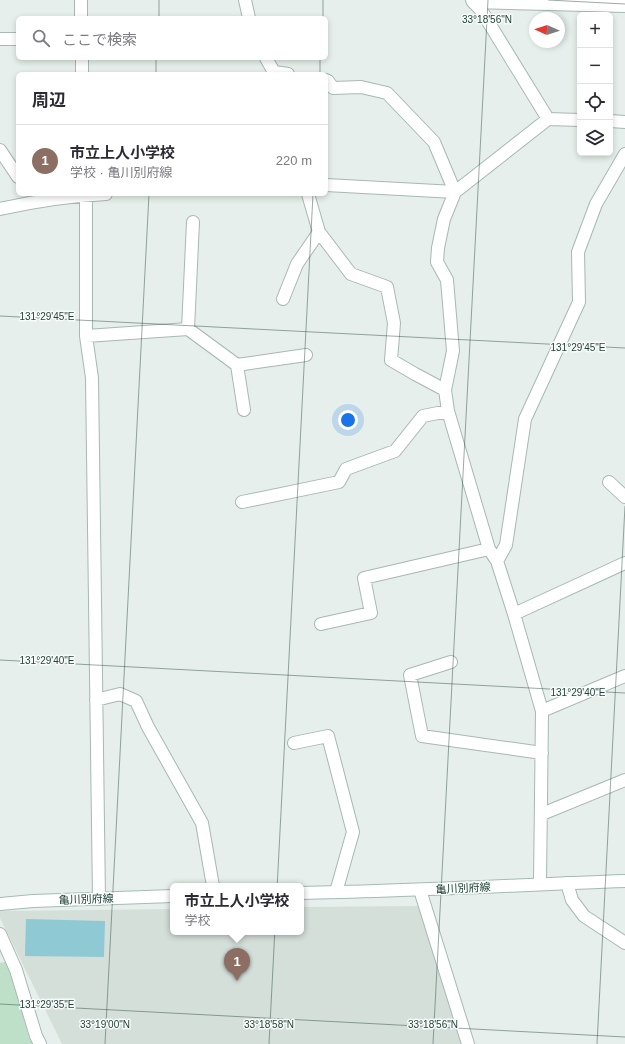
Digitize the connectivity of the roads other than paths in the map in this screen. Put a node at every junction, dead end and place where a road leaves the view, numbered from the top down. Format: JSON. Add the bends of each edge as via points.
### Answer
{"nodes":[{"id":1,"x":81,"y":0,"type":"edge"},
{"id":2,"x":245,"y":0,"type":"edge"},
{"id":3,"x":473,"y":1,"type":"edge"},
{"id":4,"x":609,"y":3,"type":"edge"},
{"id":5,"x":625,"y":6,"type":"edge"},
{"id":6,"x":81,"y":16,"type":"edge"},
{"id":7,"x":249,"y":16,"type":"edge"},
{"id":8,"x":0,"y":39,"type":"edge"},
{"id":9,"x":16,"y":39,"type":"edge"},
{"id":10,"x":82,"y":60,"type":"edge"},
{"id":11,"x":267,"y":60,"type":"edge"},
{"id":12,"x":82,"y":72,"type":"edge"},
{"id":13,"x":273,"y":72,"type":"edge"},
{"id":14,"x":328,"y":81,"type":"edge"},
{"id":15,"x":548,"y":119,"type":"junction"},
{"id":16,"x":577,"y":120,"type":"edge"},
{"id":17,"x":613,"y":121,"type":"edge"},
{"id":18,"x":625,"y":122,"type":"edge"},
{"id":19,"x":0,"y":150,"type":"edge"},
{"id":20,"x":625,"y":154,"type":"edge"},
{"id":21,"x":16,"y":173,"type":"edge"},
{"id":22,"x":328,"y":185,"type":"edge"},
{"id":23,"x":455,"y":192,"type":"junction"},
{"id":24,"x":57,"y":196,"type":"edge"},
{"id":25,"x":86,"y":196,"type":"edge"},
{"id":26,"x":309,"y":196,"type":"edge"},
{"id":27,"x":28,"y":198,"type":"edge"},
{"id":28,"x":0,"y":209,"type":"edge"},
{"id":29,"x":193,"y":222,"type":"dead end"},
{"id":30,"x":319,"y":232,"type":"junction"},
{"id":31,"x":283,"y":299,"type":"dead end"},
{"id":32,"x":188,"y":330,"type":"junction"},
{"id":33,"x":86,"y":336,"type":"junction"},
{"id":34,"x":306,"y":355,"type":"dead end"},
{"id":35,"x":237,"y":365,"type":"junction"},
{"id":36,"x":445,"y":390,"type":"junction"},
{"id":37,"x":244,"y":410,"type":"dead end"},
{"id":38,"x":448,"y":411,"type":"junction"},
{"id":39,"x":609,"y":482,"type":"dead end"},
{"id":40,"x":625,"y":497,"type":"edge"},
{"id":41,"x":242,"y":502,"type":"dead end"},
{"id":42,"x":489,"y":549,"type":"junction"},
{"id":43,"x":497,"y":561,"type":"junction"},
{"id":44,"x":625,"y":563,"type":"edge"},
{"id":45,"x":514,"y":614,"type":"junction"},
{"id":46,"x":321,"y":624,"type":"dead end"},
{"id":47,"x":451,"y":662,"type":"dead end"},
{"id":48,"x":625,"y":676,"type":"edge"},
{"id":49,"x":96,"y":700,"type":"junction"},
{"id":50,"x":542,"y":711,"type":"junction"},
{"id":51,"x":294,"y":743,"type":"dead end"},
{"id":52,"x":542,"y":752,"type":"junction"},
{"id":53,"x":625,"y":780,"type":"edge"},
{"id":54,"x":542,"y":814,"type":"junction"},
{"id":55,"x":625,"y":881,"type":"edge"},
{"id":56,"x":212,"y":883,"type":"edge"},
{"id":57,"x":540,"y":883,"type":"junction"},
{"id":58,"x":567,"y":883,"type":"junction"},
{"id":59,"x":420,"y":890,"type":"junction"},
{"id":60,"x":336,"y":892,"type":"junction"},
{"id":61,"x":304,"y":893,"type":"edge"},
{"id":62,"x":170,"y":896,"type":"edge"},
{"id":63,"x":99,"y":899,"type":"junction"},
{"id":64,"x":0,"y":904,"type":"edge"},
{"id":65,"x":0,"y":934,"type":"edge"},
{"id":66,"x":625,"y":943,"type":"edge"},
{"id":67,"x":40,"y":1044,"type":"edge"},
{"id":68,"x":468,"y":1044,"type":"edge"}],
"edges":[{"from":1,"to":6,"type":"street"},
{"from":2,"to":7,"type":"street"},
{"from":3,"to":4,"type":"street"},
{"from":3,"to":15,"type":"street"},
{"from":4,"to":5,"type":"street"},
{"from":8,"to":9,"type":"street"},
{"from":10,"to":12,"type":"street"},
{"from":11,"to":13,"type":"street"},
{"from":14,"to":23,"type":"street","via":[[333,88],[361,87],[387,93],[434,142]]},
{"from":15,"to":16,"type":"street"},
{"from":15,"to":23,"type":"street"},
{"from":17,"to":18,"type":"street"},
{"from":19,"to":21,"type":"street"},
{"from":20,"to":43,"type":"street","via":[[596,204],[578,252],[579,302],[525,419],[506,545]]},
{"from":22,"to":23,"type":"street"},
{"from":23,"to":36,"type":"street","via":[[444,219],[437,262],[447,280],[453,350]]},
{"from":24,"to":27,"type":"street"},
{"from":25,"to":33,"type":"street"},
{"from":26,"to":30,"type":"street"},
{"from":27,"to":28,"type":"street"},
{"from":29,"to":32,"type":"street"},
{"from":30,"to":31,"type":"street","via":[[297,264]]},
{"from":30,"to":36,"type":"street","via":[[350,274],[387,287],[394,323],[391,360]]},
{"from":32,"to":33,"type":"street"},
{"from":32,"to":35,"type":"street"},
{"from":33,"to":49,"type":"street","via":[[92,378]]},
{"from":34,"to":35,"type":"street"},
{"from":35,"to":37,"type":"street"},
{"from":36,"to":38,"type":"street"},
{"from":38,"to":41,"type":"street","via":[[423,416],[395,451],[346,469],[339,482]]},
{"from":38,"to":42,"type":"street"},
{"from":39,"to":40,"type":"street"},
{"from":42,"to":43,"type":"street"},
{"from":42,"to":46,"type":"street","via":[[364,578],[371,613]]},
{"from":43,"to":45,"type":"street"},
{"from":44,"to":45,"type":"street"},
{"from":45,"to":50,"type":"street"},
{"from":47,"to":52,"type":"street","via":[[410,675],[422,736]]},
{"from":48,"to":50,"type":"street"},
{"from":49,"to":56,"type":"street","via":[[120,694],[136,701],[202,823]]},
{"from":49,"to":63,"type":"street"},
{"from":50,"to":52,"type":"street"},
{"from":51,"to":60,"type":"street","via":[[328,736],[353,832]]},
{"from":52,"to":54,"type":"street"},
{"from":53,"to":54,"type":"street"},
{"from":54,"to":57,"type":"street"},
{"from":55,"to":58,"type":"street","name":"亀川別府線"},
{"from":57,"to":58,"type":"street","name":"亀川別府線"},
{"from":57,"to":59,"type":"street","name":"亀川別府線"},
{"from":58,"to":66,"type":"street","via":[[572,900],[584,916]]},
{"from":59,"to":60,"type":"street","name":"亀川別府線"},
{"from":59,"to":68,"type":"street"},
{"from":60,"to":61,"type":"street","name":"亀川別府線"},
{"from":62,"to":63,"type":"street","name":"亀川別府線"},
{"from":63,"to":64,"type":"street","name":"亀川別府線"},
{"from":65,"to":67,"type":"street","via":[[16,970]]}]}
